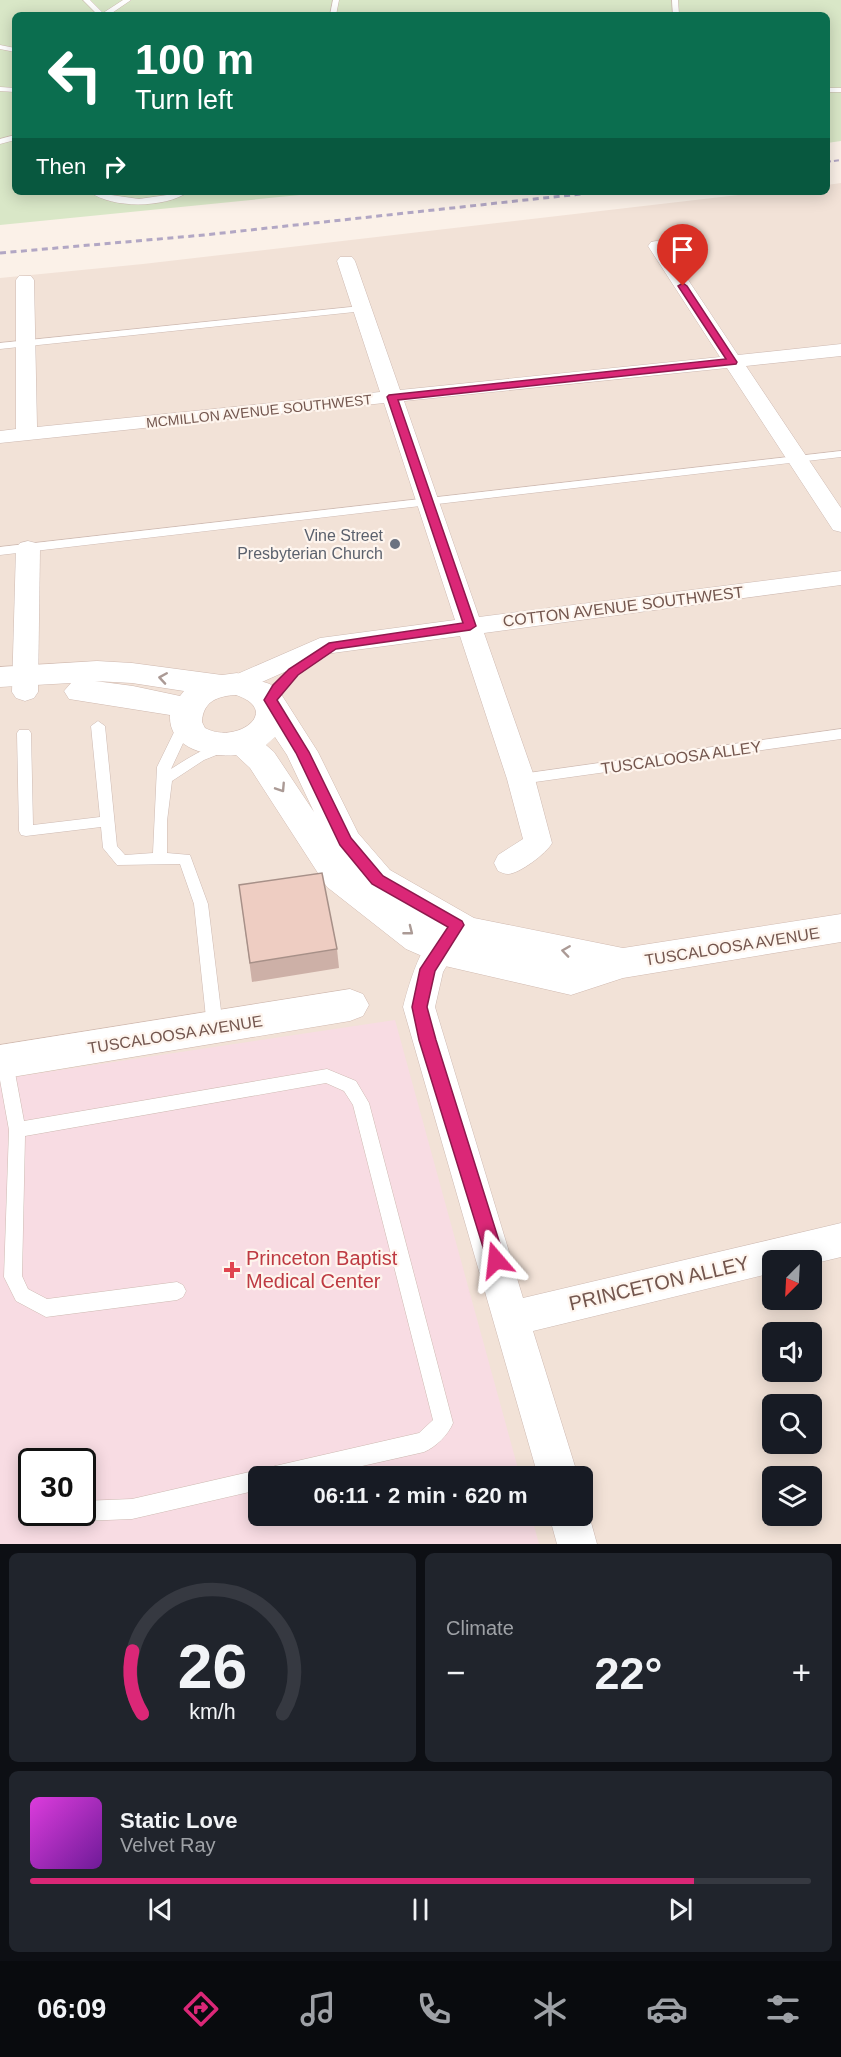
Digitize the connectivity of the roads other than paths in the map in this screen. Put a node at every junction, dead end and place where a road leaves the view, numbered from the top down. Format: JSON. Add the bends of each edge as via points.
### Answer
{"nodes":[{"id":1,"x":86,"y":0,"type":"edge"},
{"id":2,"x":128,"y":0,"type":"edge"},
{"id":3,"x":100,"y":12,"type":"edge"},
{"id":4,"x":108,"y":12,"type":"edge"},
{"id":5,"x":100,"y":195,"type":"edge"},
{"id":6,"x":175,"y":195,"type":"edge"},
{"id":7,"x":657,"y":246,"type":"dead end"},
{"id":8,"x":346,"y":261,"type":"dead end"},
{"id":9,"x":26,"y":280,"type":"dead end"},
{"id":10,"x":361,"y":309,"type":"junction"},
{"id":11,"x":26,"y":343,"type":"junction"},
{"id":12,"x":0,"y":346,"type":"edge"},
{"id":13,"x":841,"y":350,"type":"edge"},
{"id":14,"x":732,"y":362,"type":"junction"},
{"id":15,"x":392,"y":397,"type":"junction"},
{"id":16,"x":27,"y":435,"type":"junction"},
{"id":17,"x":0,"y":438,"type":"edge"},
{"id":18,"x":841,"y":454,"type":"edge"},
{"id":19,"x":798,"y":459,"type":"junction"},
{"id":20,"x":428,"y":502,"type":"junction"},
{"id":21,"x":841,"y":525,"type":"edge"},
{"id":22,"x":28,"y":548,"type":"junction"},
{"id":23,"x":0,"y":551,"type":"edge"},
{"id":24,"x":841,"y":578,"type":"edge"},
{"id":25,"x":470,"y":626,"type":"junction"},
{"id":26,"x":333,"y":645,"type":"junction"},
{"id":27,"x":12,"y":684,"type":"edge"},
{"id":28,"x":229,"y":684,"type":"junction"},
{"id":29,"x":272,"y":705,"type":"junction"},
{"id":30,"x":186,"y":717,"type":"junction"},
{"id":31,"x":98,"y":726,"type":"dead end"},
{"id":32,"x":24,"y":733,"type":"dead end"},
{"id":33,"x":841,"y":734,"type":"edge"},
{"id":34,"x":236,"y":745,"type":"junction"},
{"id":35,"x":165,"y":779,"type":"junction"},
{"id":36,"x":521,"y":779,"type":"junction"},
{"id":37,"x":107,"y":821,"type":"junction"},
{"id":38,"x":160,"y":858,"type":"junction"},
{"id":39,"x":508,"y":863,"type":"dead end"},
{"id":40,"x":841,"y":928,"type":"edge"},
{"id":41,"x":448,"y":937,"type":"junction"},
{"id":42,"x":350,"y":1005,"type":"dead end"},
{"id":43,"x":215,"y":1028,"type":"junction"},
{"id":44,"x":2,"y":1062,"type":"edge"},
{"id":45,"x":17,"y":1130,"type":"junction"},
{"id":46,"x":841,"y":1240,"type":"edge"},
{"id":47,"x":177,"y":1291,"type":"dead end"},
{"id":48,"x":513,"y":1318,"type":"junction"},
{"id":49,"x":319,"y":1466,"type":"edge"},
{"id":50,"x":555,"y":1466,"type":"edge"},
{"id":51,"x":248,"y":1482,"type":"edge"},
{"id":52,"x":96,"y":1510,"type":"edge"},
{"id":53,"x":572,"y":1526,"type":"edge"},
{"id":54,"x":578,"y":1544,"type":"edge"}],
"edges":[{"from":1,"to":3,"type":"lane"},
{"from":2,"to":4,"type":"lane"},
{"from":5,"to":6,"type":"lane","via":[[129,201]]},
{"from":7,"to":14,"type":"street"},
{"from":8,"to":10,"type":"street"},
{"from":9,"to":11,"type":"street"},
{"from":10,"to":11,"type":"lane"},
{"from":10,"to":15,"type":"street"},
{"from":11,"to":12,"type":"lane"},
{"from":11,"to":16,"type":"street"},
{"from":13,"to":14,"type":"street","name":"MCMILLON AVENUE SOUTHWEST"},
{"from":14,"to":15,"type":"street","name":"MCMILLON AVENUE SOUTHWEST"},
{"from":14,"to":19,"type":"street"},
{"from":15,"to":16,"type":"street","name":"MCMILLON AVENUE SOUTHWEST"},
{"from":15,"to":20,"type":"street"},
{"from":16,"to":17,"type":"street","name":"MCMILLON AVENUE SOUTHWEST"},
{"from":18,"to":19,"type":"lane"},
{"from":19,"to":20,"type":"lane"},
{"from":19,"to":21,"type":"street"},
{"from":20,"to":22,"type":"lane"},
{"from":20,"to":25,"type":"street"},
{"from":22,"to":23,"type":"lane"},
{"from":22,"to":27,"type":"street"},
{"from":24,"to":25,"type":"street","name":"COTTON AVENUE SOUTHWEST"},
{"from":25,"to":26,"type":"street","name":"COTTON AVENUE SOUTHWEST"},
{"from":25,"to":36,"type":"street"},
{"from":26,"to":28,"type":"street","name":"COTTON AVENUE SOUTHWEST","via":[[320,646]]},
{"from":26,"to":29,"type":"street","name":"COTTON AVENUE SOUTHWEST","via":[[294,672],[278,688]]},
{"from":28,"to":27,"type":"street","one_way":true,"via":[[97,671]]},
{"from":27,"to":30,"type":"street","via":[[159,701]]},
{"from":28,"to":29,"type":"street","via":[[257,689]]},
{"from":28,"to":30,"type":"street","via":[[197,696]]},
{"from":29,"to":34,"type":"street","via":[[273,720],[267,730]]},
{"from":29,"to":41,"type":"street","via":[[302,752],[345,841],[378,880]]},
{"from":30,"to":34,"type":"street","via":[[191,733],[201,740]]},
{"from":30,"to":35,"type":"lane","via":[[164,767]]},
{"from":31,"to":37,"type":"lane"},
{"from":32,"to":37,"type":"lane","via":[[26,831]]},
{"from":33,"to":36,"type":"lane","name":"TUSCALOOSA ALLEY"},
{"from":34,"to":35,"type":"lane","via":[[199,757]]},
{"from":34,"to":41,"type":"street","one_way":true,"via":[[262,760],[339,877],[419,939]]},
{"from":35,"to":38,"type":"lane"},
{"from":36,"to":39,"type":"street","via":[[538,843]]},
{"from":37,"to":38,"type":"lane","via":[[110,848],[122,861]]},
{"from":38,"to":43,"type":"lane","via":[[185,859],[201,904]]},
{"from":40,"to":41,"type":"street","name":"TUSCALOOSA AVENUE","via":[[623,963],[571,981]]},
{"from":41,"to":48,"type":"street","via":[[428,969],[420,1007]]},
{"from":42,"to":43,"type":"street","name":"TUSCALOOSA AVENUE"},
{"from":43,"to":44,"type":"street","name":"TUSCALOOSA AVENUE"},
{"from":44,"to":45,"type":"lane"},
{"from":45,"to":47,"type":"lane","via":[[13,1277],[22,1295],[46,1308]]},
{"from":45,"to":49,"type":"lane","via":[[327,1076],[350,1086],[362,1103],[443,1423],[424,1442]]},
{"from":46,"to":48,"type":"street","name":"PRINCETON ALLEY"},
{"from":48,"to":50,"type":"street"},
{"from":51,"to":52,"type":"lane","via":[[132,1509]]},
{"from":53,"to":54,"type":"street"}]}
